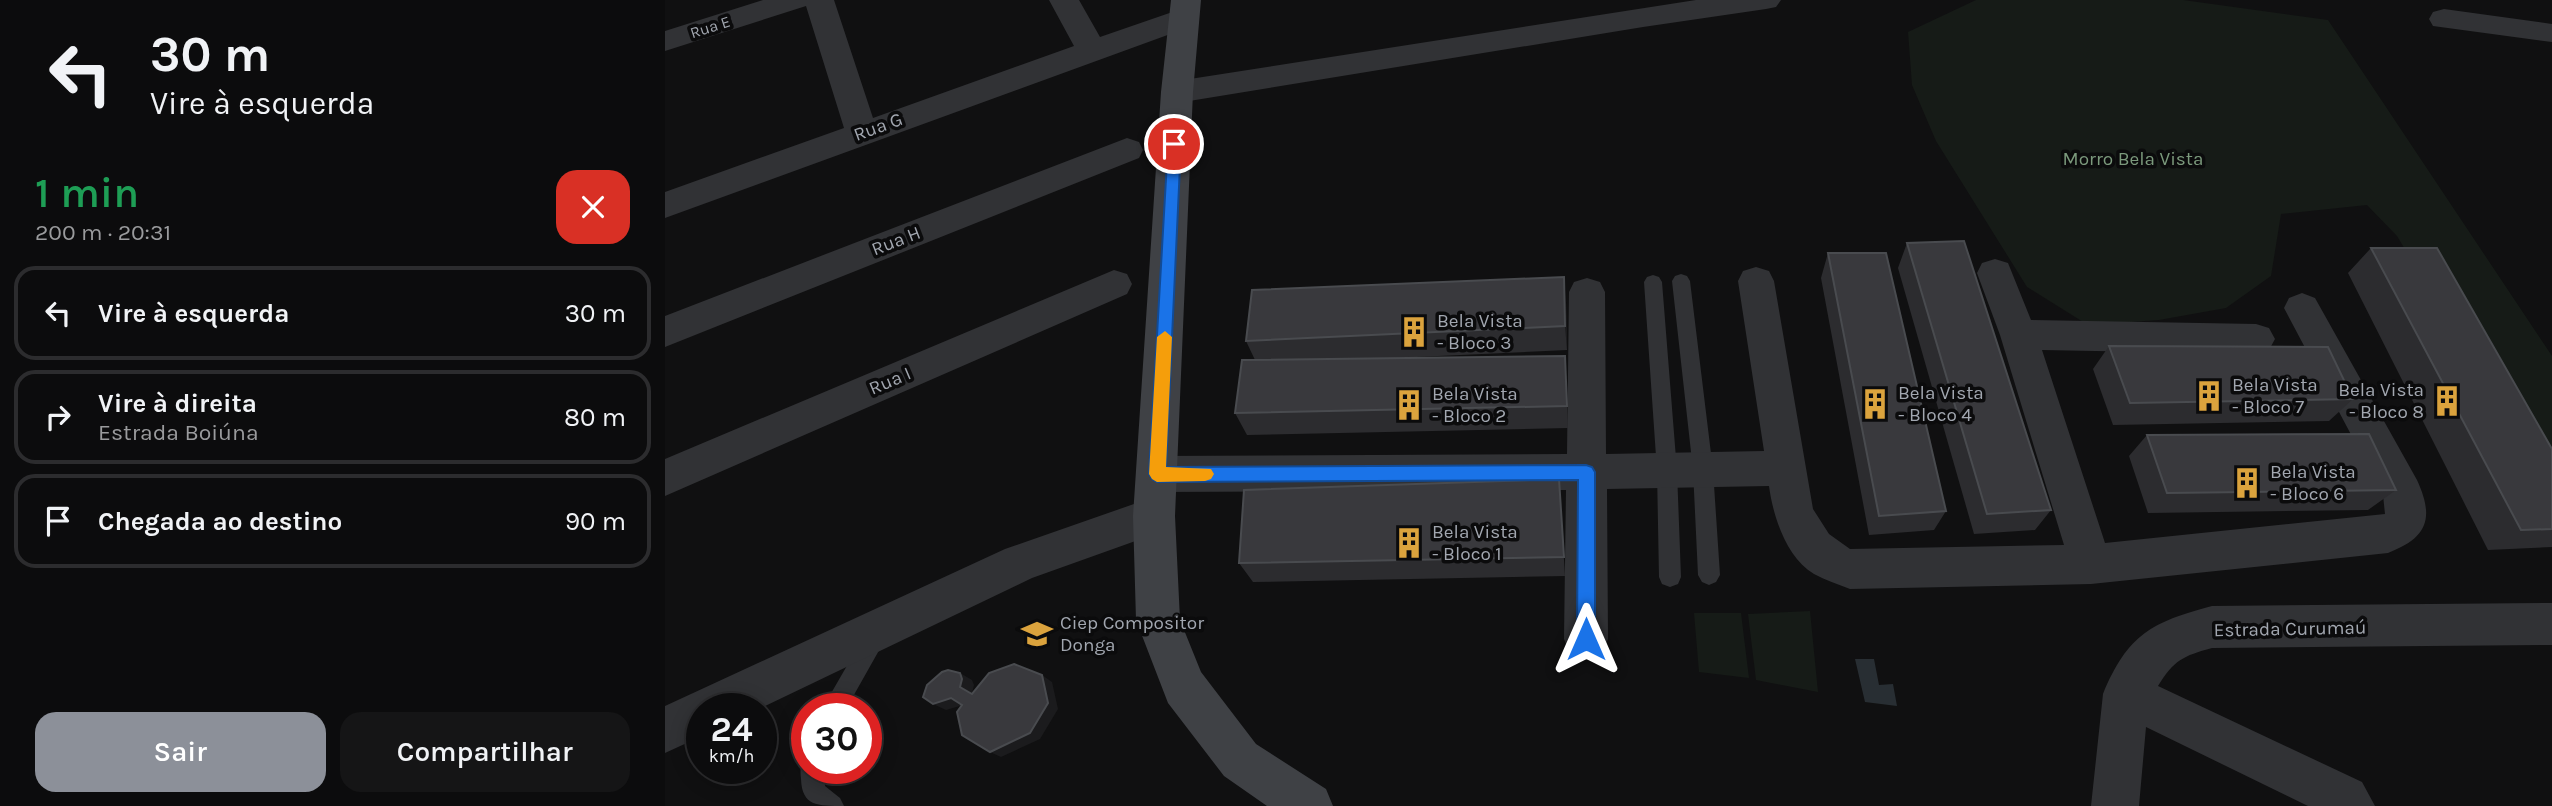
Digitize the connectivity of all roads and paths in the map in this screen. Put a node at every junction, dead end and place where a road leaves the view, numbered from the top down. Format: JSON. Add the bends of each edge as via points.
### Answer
{"nodes":[{"id":1,"x":795,"y":0,"type":"edge"},
{"id":2,"x":819,"y":0,"type":"edge"},
{"id":3,"x":1064,"y":0,"type":"edge"},
{"id":4,"x":1766,"y":0,"type":"edge"},
{"id":5,"x":2531,"y":0,"type":"edge"},
{"id":6,"x":1185,"y":9,"type":"edge"},
{"id":7,"x":2444,"y":19,"type":"dead end"},
{"id":8,"x":2551,"y":34,"type":"edge"},
{"id":9,"x":665,"y":41,"type":"edge"},
{"id":10,"x":1092,"y":51,"type":"junction"},
{"id":11,"x":1177,"y":92,"type":"junction"},
{"id":12,"x":862,"y":133,"type":"junction"},
{"id":13,"x":1128,"y":150,"type":"dead end"},
{"id":14,"x":665,"y":205,"type":"edge"},
{"id":15,"x":1995,"y":273,"type":"dead end"},
{"id":16,"x":1681,"y":281,"type":"dead end"},
{"id":17,"x":1756,"y":281,"type":"dead end"},
{"id":18,"x":1653,"y":282,"type":"dead end"},
{"id":19,"x":1114,"y":284,"type":"dead end"},
{"id":20,"x":1587,"y":292,"type":"dead end"},
{"id":21,"x":2302,"y":308,"type":"dead end"},
{"id":22,"x":665,"y":332,"type":"edge"},
{"id":23,"x":2018,"y":335,"type":"junction"},
{"id":24,"x":2256,"y":339,"type":"dead end"},
{"id":25,"x":1785,"y":468,"type":"junction"},
{"id":26,"x":1685,"y":470,"type":"junction"},
{"id":27,"x":1586,"y":472,"type":"junction"},
{"id":28,"x":1157,"y":474,"type":"junction"},
{"id":29,"x":665,"y":478,"type":"edge"},
{"id":30,"x":1154,"y":516,"type":"junction"},
{"id":31,"x":2091,"y":564,"type":"junction"},
{"id":32,"x":1709,"y":575,"type":"dead end"},
{"id":33,"x":1670,"y":577,"type":"dead end"},
{"id":34,"x":2552,"y":624,"type":"edge"},
{"id":35,"x":883,"y":625,"type":"junction"},
{"id":36,"x":1586,"y":639,"type":"dead end"},
{"id":37,"x":742,"y":693,"type":"edge"},
{"id":38,"x":843,"y":693,"type":"edge"},
{"id":39,"x":2126,"y":694,"type":"junction"},
{"id":40,"x":686,"y":720,"type":"edge"},
{"id":41,"x":665,"y":730,"type":"edge"},
{"id":42,"x":813,"y":784,"type":"edge"},
{"id":43,"x":832,"y":806,"type":"edge"},
{"id":44,"x":1309,"y":806,"type":"edge"},
{"id":45,"x":2115,"y":806,"type":"edge"},
{"id":46,"x":2351,"y":806,"type":"edge"}],
"edges":[{"from":1,"to":9,"type":"street","name":"Rua E"},
{"from":2,"to":12,"type":"street"},
{"from":3,"to":10,"type":"street"},
{"from":4,"to":11,"type":"street"},
{"from":5,"to":8,"type":"street"},
{"from":6,"to":10,"type":"street","name":"Rua G"},
{"from":6,"to":11,"type":"street"},
{"from":7,"to":8,"type":"street"},
{"from":10,"to":12,"type":"street","name":"Rua G"},
{"from":11,"to":28,"type":"street"},
{"from":12,"to":14,"type":"street","name":"Rua G"},
{"from":13,"to":22,"type":"street","name":"Rua H"},
{"from":15,"to":23,"type":"street"},
{"from":16,"to":26,"type":"lane"},
{"from":17,"to":25,"type":"street"},
{"from":18,"to":26,"type":"lane"},
{"from":19,"to":29,"type":"street","name":"Rua I"},
{"from":20,"to":27,"type":"street"},
{"from":21,"to":31,"type":"street","via":[[2403,493],[2406,523],[2388,534]]},
{"from":23,"to":24,"type":"street"},
{"from":23,"to":31,"type":"street"},
{"from":25,"to":26,"type":"street"},
{"from":25,"to":31,"type":"street","via":[[1793,511],[1811,545],[1828,562],[1850,569]]},
{"from":26,"to":27,"type":"street"},
{"from":26,"to":32,"type":"lane"},
{"from":26,"to":33,"type":"lane"},
{"from":27,"to":28,"type":"street"},
{"from":27,"to":36,"type":"street"},
{"from":28,"to":30,"type":"street"},
{"from":30,"to":35,"type":"street","via":[[1020,563]]},
{"from":30,"to":44,"type":"street","via":[[1158,620],[1184,687],[1241,760]]},
{"from":34,"to":39,"type":"street","name":"Estrada Curumaú","via":[[2212,627],[2179,636],[2155,650]]},
{"from":35,"to":37,"type":"street"},
{"from":35,"to":38,"type":"lane"},
{"from":39,"to":45,"type":"street","name":"Estrada Curumaú"},
{"from":39,"to":46,"type":"street","via":[[2345,799]]},
{"from":40,"to":41,"type":"street"},
{"from":42,"to":43,"type":"lane","via":[[813,792]]}]}
